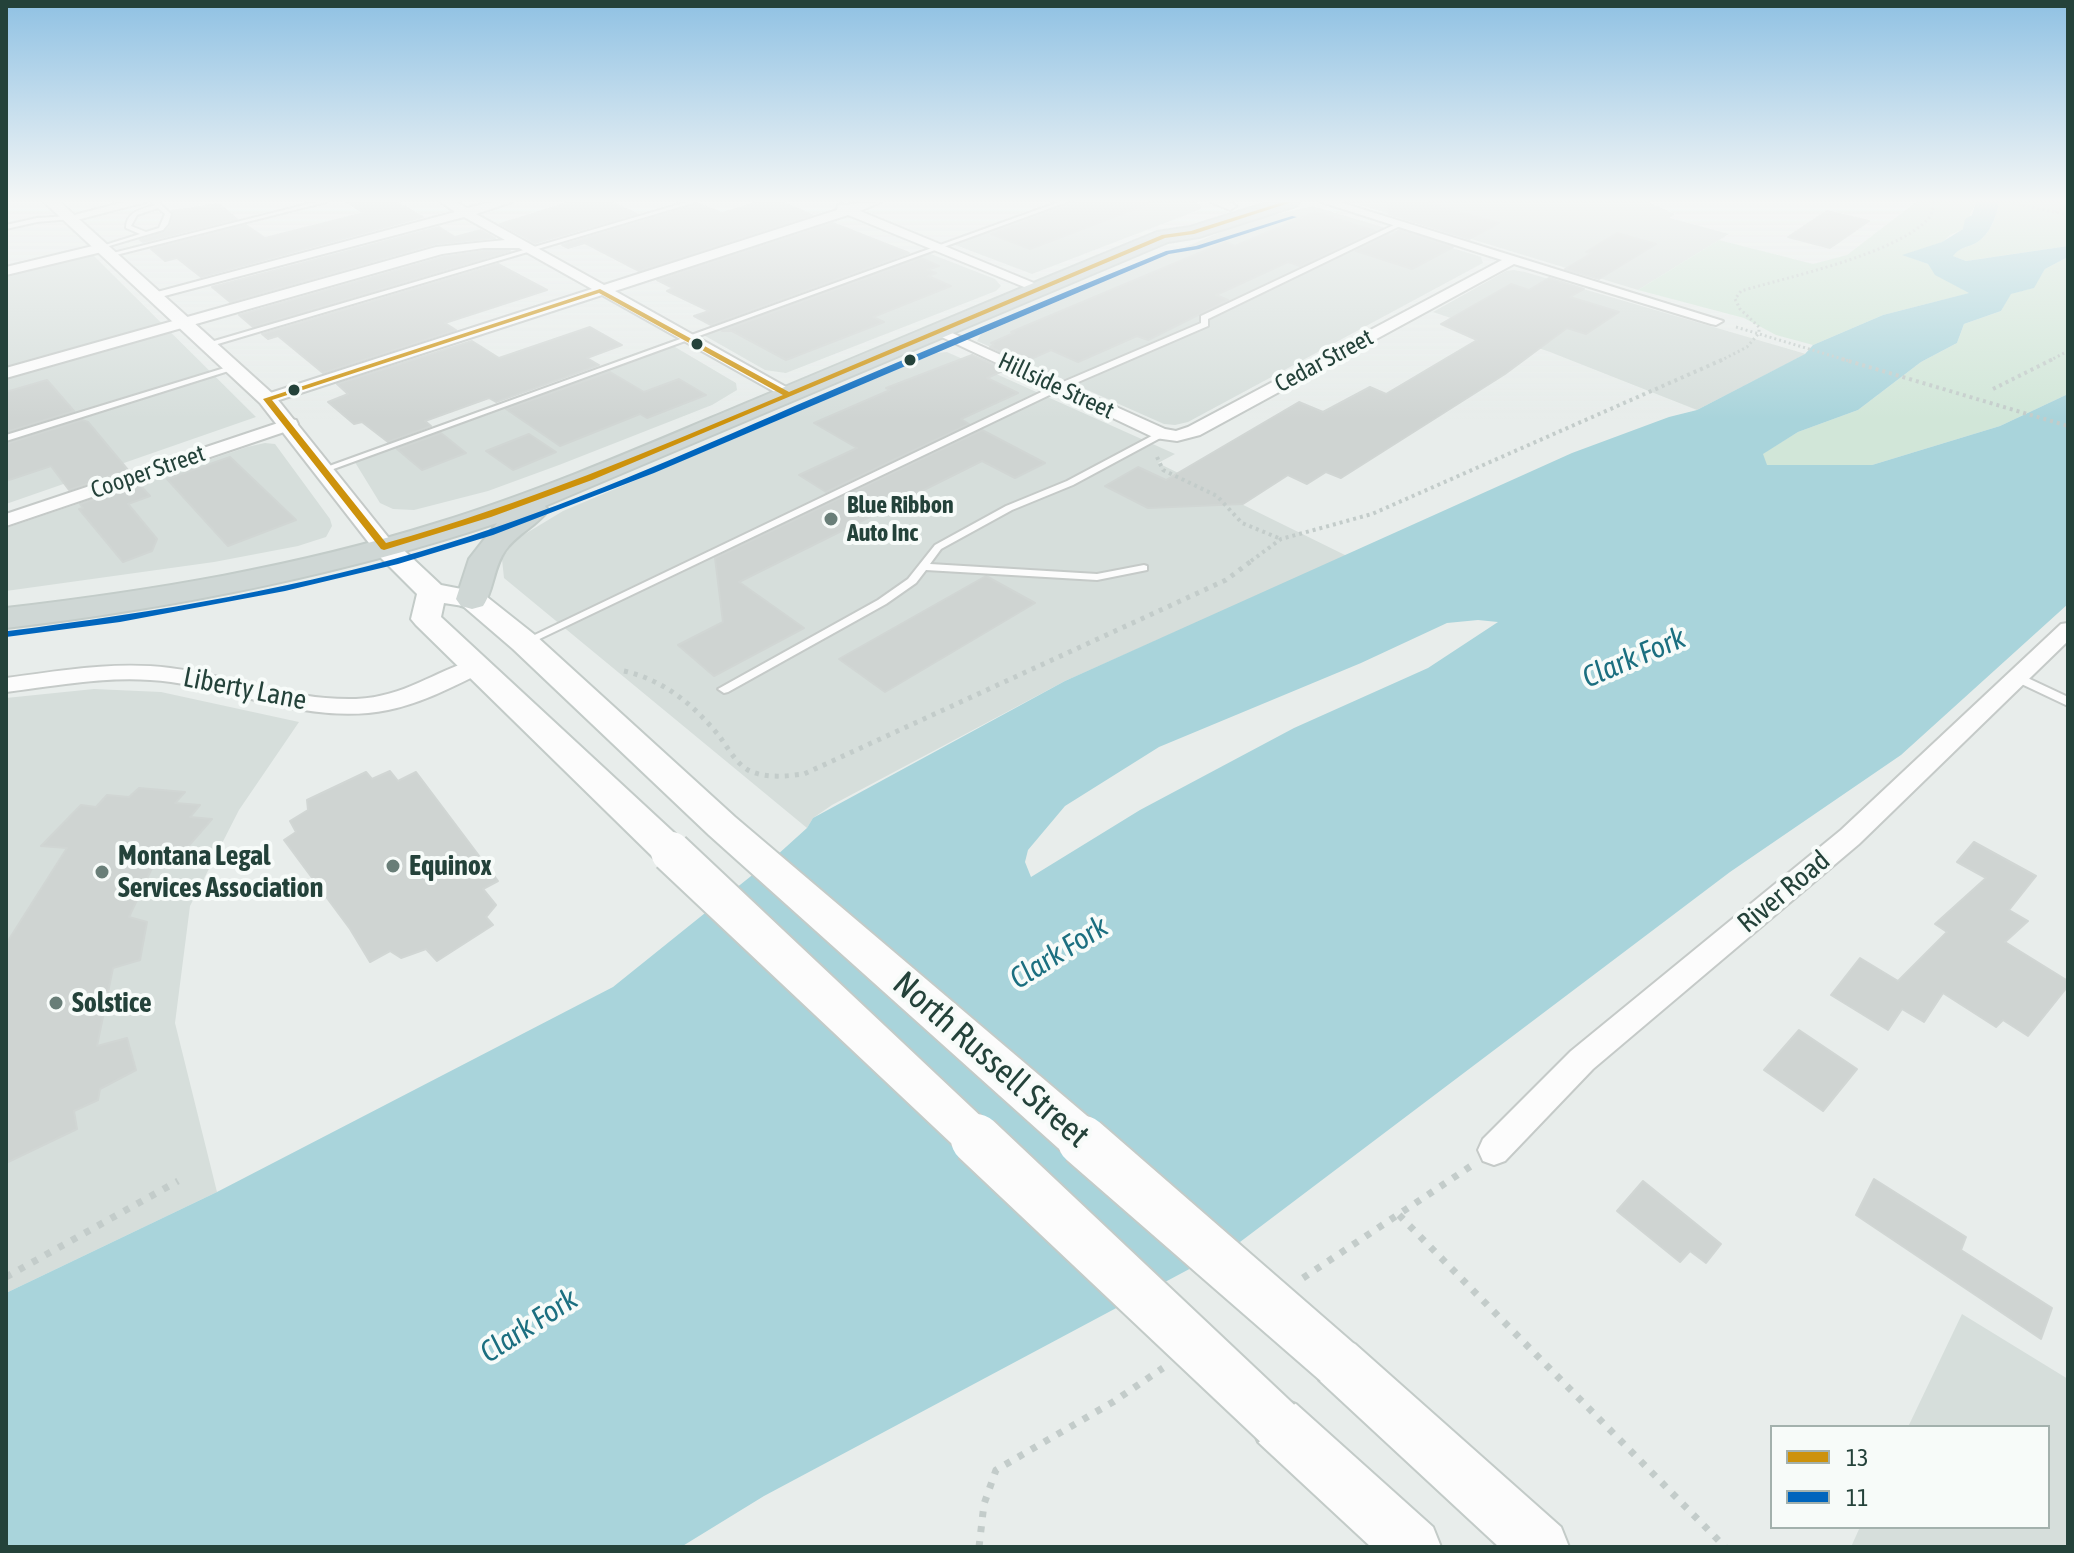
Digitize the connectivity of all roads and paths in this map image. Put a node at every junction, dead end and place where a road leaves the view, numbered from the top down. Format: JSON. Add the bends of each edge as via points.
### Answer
{"nodes":[{"id":1,"x":131,"y":274,"type":"edge"},
{"id":2,"x":230,"y":274,"type":"edge"},
{"id":3,"x":355,"y":274,"type":"edge"},
{"id":4,"x":434,"y":274,"type":"edge"},
{"id":5,"x":571,"y":274,"type":"edge"},
{"id":6,"x":651,"y":274,"type":"edge"},
{"id":7,"x":864,"y":274,"type":"edge"},
{"id":8,"x":1006,"y":274,"type":"edge"},
{"id":9,"x":1072,"y":274,"type":"edge"},
{"id":10,"x":1295,"y":274,"type":"edge"},
{"id":11,"x":1484,"y":274,"type":"edge"},
{"id":12,"x":1560,"y":274,"type":"edge"},
{"id":13,"x":1795,"y":274,"type":"edge"},
{"id":14,"x":1039,"y":288,"type":"junction"},
{"id":15,"x":600,"y":291,"type":"junction"},
{"id":16,"x":153,"y":295,"type":"junction"},
{"id":17,"x":1716,"y":321,"type":"dead end"},
{"id":18,"x":185,"y":323,"type":"junction"},
{"id":19,"x":936,"y":331,"type":"junction"},
{"id":20,"x":1759,"y":333,"type":"junction"},
{"id":21,"x":686,"y":339,"type":"junction"},
{"id":22,"x":208,"y":344,"type":"junction"},
{"id":23,"x":2068,"y":351,"type":"edge"},
{"id":24,"x":234,"y":368,"type":"junction"},
{"id":25,"x":6,"y":373,"type":"edge"},
{"id":26,"x":1059,"y":387,"type":"junction"},
{"id":27,"x":1993,"y":389,"type":"dead end"},
{"id":28,"x":789,"y":395,"type":"junction"},
{"id":29,"x":267,"y":399,"type":"junction"},
{"id":30,"x":290,"y":424,"type":"junction"},
{"id":31,"x":2068,"y":426,"type":"edge"},
{"id":32,"x":1169,"y":435,"type":"junction"},
{"id":33,"x":6,"y":438,"type":"edge"},
{"id":34,"x":325,"y":469,"type":"junction"},
{"id":35,"x":571,"y":487,"type":"junction"},
{"id":36,"x":6,"y":520,"type":"edge"},
{"id":37,"x":1281,"y":539,"type":"junction"},
{"id":38,"x":384,"y":547,"type":"junction"},
{"id":39,"x":926,"y":567,"type":"junction"},
{"id":40,"x":1144,"y":568,"type":"dead end"},
{"id":41,"x":432,"y":592,"type":"junction"},
{"id":42,"x":472,"y":599,"type":"junction"},
{"id":43,"x":6,"y":618,"type":"edge"},
{"id":44,"x":2068,"y":629,"type":"edge"},
{"id":45,"x":524,"y":642,"type":"junction"},
{"id":46,"x":477,"y":666,"type":"junction"},
{"id":47,"x":624,"y":671,"type":"dead end"},
{"id":48,"x":2017,"y":677,"type":"junction"},
{"id":49,"x":6,"y":685,"type":"edge"},
{"id":50,"x":724,"y":689,"type":"dead end"},
{"id":51,"x":2068,"y":702,"type":"edge"},
{"id":52,"x":1494,"y":1150,"type":"dead end"},
{"id":53,"x":178,"y":1181,"type":"dead end"},
{"id":54,"x":1399,"y":1215,"type":"dead end"},
{"id":55,"x":6,"y":1277,"type":"edge"},
{"id":56,"x":1413,"y":1547,"type":"edge"},
{"id":57,"x":1541,"y":1547,"type":"edge"},
{"id":58,"x":1725,"y":1547,"type":"edge"}],
"edges":[{"from":1,"to":16,"type":"street"},
{"from":2,"to":16,"type":"street"},
{"from":3,"to":18,"type":"street"},
{"from":4,"to":22,"type":"lane"},
{"from":5,"to":15,"type":"street"},
{"from":6,"to":15,"type":"street"},
{"from":7,"to":21,"type":"lane"},
{"from":8,"to":14,"type":"street"},
{"from":9,"to":14,"type":"main road"},
{"from":10,"to":26,"type":"lane","via":[[1132,359]]},
{"from":11,"to":32,"type":"street","name":"Cedar Street","via":[[1194,431]]},
{"from":12,"to":17,"type":"street"},
{"from":13,"to":20,"type":"path","via":[[1741,291],[1735,299]]},
{"from":14,"to":19,"type":"main road"},
{"from":15,"to":21,"type":"street"},
{"from":15,"to":29,"type":"street"},
{"from":16,"to":18,"type":"street"},
{"from":18,"to":22,"type":"street"},
{"from":18,"to":25,"type":"street"},
{"from":19,"to":26,"type":"street","name":"Hillside Street"},
{"from":19,"to":28,"type":"main road"},
{"from":20,"to":31,"type":"path"},
{"from":20,"to":37,"type":"path","via":[[1747,347],[1718,362],[1372,514]]},
{"from":21,"to":28,"type":"street"},
{"from":21,"to":34,"type":"lane"},
{"from":22,"to":24,"type":"street"},
{"from":23,"to":27,"type":"path"},
{"from":24,"to":29,"type":"street"},
{"from":24,"to":33,"type":"lane"},
{"from":26,"to":32,"type":"street","name":"Hillside Street"},
{"from":26,"to":45,"type":"lane"},
{"from":28,"to":35,"type":"main road"},
{"from":29,"to":30,"type":"street"},
{"from":30,"to":34,"type":"street"},
{"from":30,"to":36,"type":"street","name":"Cooper Street"},
{"from":32,"to":37,"type":"path","via":[[1155,450],[1163,470],[1217,496],[1242,523]]},
{"from":32,"to":39,"type":"lane","via":[[938,547]]},
{"from":34,"to":38,"type":"street"},
{"from":35,"to":38,"type":"main road"},
{"from":35,"to":42,"type":"main road","via":[[528,513],[490,546],[474,577]]},
{"from":37,"to":47,"type":"path","via":[[1226,580],[804,774],[778,776],[746,769],[680,697],[645,674]]},
{"from":38,"to":41,"type":"main road"},
{"from":38,"to":43,"type":"main road","via":[[226,584]]},
{"from":39,"to":40,"type":"lane","via":[[1097,577]]},
{"from":39,"to":50,"type":"lane","via":[[882,602]]},
{"from":41,"to":42,"type":"main road","name":"North Russell Street"},
{"from":41,"to":46,"type":"main road","via":[[426,619]]},
{"from":42,"to":45,"type":"main road","name":"North Russell Street"},
{"from":44,"to":48,"type":"street","name":"River Road"},
{"from":45,"to":57,"type":"main road","name":"North Russell Street","bridge":true,"via":[[722,826],[1337,1362]]},
{"from":46,"to":49,"type":"street","name":"Liberty Lane","via":[[415,695],[353,706],[137,672]]},
{"from":46,"to":56,"type":"main road","bridge":true},
{"from":48,"to":51,"type":"lane"},
{"from":48,"to":52,"type":"street","name":"River Road","via":[[1850,837],[1582,1060]]},
{"from":53,"to":55,"type":"path"},
{"from":54,"to":58,"type":"path"}]}
